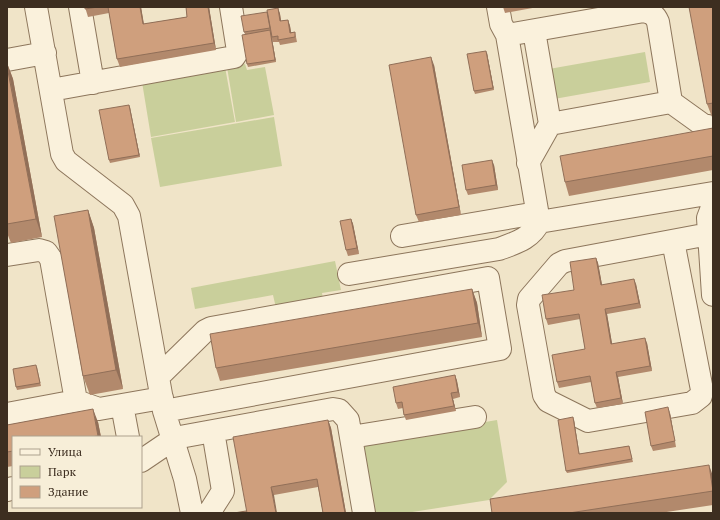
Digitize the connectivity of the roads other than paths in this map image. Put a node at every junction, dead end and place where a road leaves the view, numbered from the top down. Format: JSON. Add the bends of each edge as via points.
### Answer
{"nodes":[{"id":1,"x":36,"y":7,"type":"edge"},
{"id":2,"x":80,"y":7,"type":"edge"},
{"id":3,"x":231,"y":7,"type":"edge"},
{"id":4,"x":498,"y":7,"type":"edge"},
{"id":5,"x":534,"y":31,"type":"junction"},
{"id":6,"x":507,"y":35,"type":"junction"},
{"id":7,"x":45,"y":53,"type":"junction"},
{"id":8,"x":7,"y":60,"type":"edge"},
{"id":9,"x":93,"y":83,"type":"junction"},
{"id":10,"x":51,"y":90,"type":"junction"},
{"id":11,"x":671,"y":102,"type":"junction"},
{"id":12,"x":550,"y":124,"type":"junction"},
{"id":13,"x":713,"y":127,"type":"edge"},
{"id":14,"x":528,"y":162,"type":"junction"},
{"id":15,"x":713,"y":193,"type":"edge"},
{"id":16,"x":679,"y":199,"type":"junction"},
{"id":17,"x":538,"y":218,"type":"junction"},
{"id":18,"x":710,"y":219,"type":"edge"},
{"id":19,"x":402,"y":236,"type":"dead end"},
{"id":20,"x":673,"y":241,"type":"junction"},
{"id":21,"x":7,"y":255,"type":"edge"},
{"id":22,"x":712,"y":266,"type":"edge"},
{"id":23,"x":348,"y":274,"type":"dead end"},
{"id":24,"x":713,"y":295,"type":"edge"},
{"id":25,"x":162,"y":395,"type":"junction"},
{"id":26,"x":76,"y":401,"type":"junction"},
{"id":27,"x":122,"y":405,"type":"junction"},
{"id":28,"x":7,"y":414,"type":"edge"},
{"id":29,"x":475,"y":416,"type":"dead end"},
{"id":30,"x":213,"y":431,"type":"junction"},
{"id":31,"x":128,"y":436,"type":"edge"},
{"id":32,"x":351,"y":437,"type":"junction"},
{"id":33,"x":172,"y":440,"type":"junction"},
{"id":34,"x":142,"y":460,"type":"edge"},
{"id":35,"x":192,"y":513,"type":"edge"},
{"id":36,"x":209,"y":513,"type":"edge"},
{"id":37,"x":364,"y":513,"type":"edge"}],
"edges":[{"from":1,"to":7,"type":"lane"},
{"from":2,"to":9,"type":"lane"},
{"from":3,"to":9,"type":"lane","via":[[238,51],[234,57]]},
{"from":4,"to":6,"type":"lane","via":[[501,24]]},
{"from":5,"to":6,"type":"lane"},
{"from":5,"to":11,"type":"lane","via":[[650,12],[658,22]]},
{"from":5,"to":12,"type":"lane"},
{"from":6,"to":14,"type":"lane"},
{"from":7,"to":8,"type":"lane"},
{"from":7,"to":10,"type":"lane"},
{"from":9,"to":10,"type":"lane"},
{"from":10,"to":25,"type":"lane","via":[[62,154],[66,161],[123,205],[129,216]]},
{"from":11,"to":12,"type":"lane"},
{"from":11,"to":13,"type":"lane","via":[[703,125]]},
{"from":12,"to":14,"type":"lane"},
{"from":14,"to":17,"type":"lane"},
{"from":15,"to":16,"type":"lane"},
{"from":16,"to":17,"type":"lane"},
{"from":16,"to":18,"type":"lane","via":[[697,203]]},
{"from":17,"to":19,"type":"lane"},
{"from":17,"to":23,"type":"lane","via":[[535,230],[529,236],[499,249]]},
{"from":18,"to":20,"type":"lane"},
{"from":18,"to":22,"type":"lane"},
{"from":20,"to":20,"type":"lane","via":[[702,390],[701,396],[692,403],[588,421],[548,401],[544,395],[529,299],[565,261]]},
{"from":21,"to":26,"type":"lane","via":[[39,250],[46,252],[51,259]]},
{"from":22,"to":24,"type":"lane"},
{"from":25,"to":25,"type":"lane","via":[[205,331],[211,328],[488,278],[500,350]]},
{"from":25,"to":27,"type":"lane"},
{"from":25,"to":33,"type":"lane"},
{"from":26,"to":27,"type":"lane","via":[[94,409]]},
{"from":26,"to":28,"type":"lane"},
{"from":27,"to":31,"type":"lane"},
{"from":29,"to":32,"type":"lane"},
{"from":30,"to":32,"type":"lane","via":[[333,409],[345,414]]},
{"from":30,"to":33,"type":"lane"},
{"from":30,"to":36,"type":"lane","via":[[223,491]]},
{"from":32,"to":37,"type":"lane"},
{"from":33,"to":34,"type":"lane"},
{"from":33,"to":35,"type":"lane","via":[[185,479]]}]}
